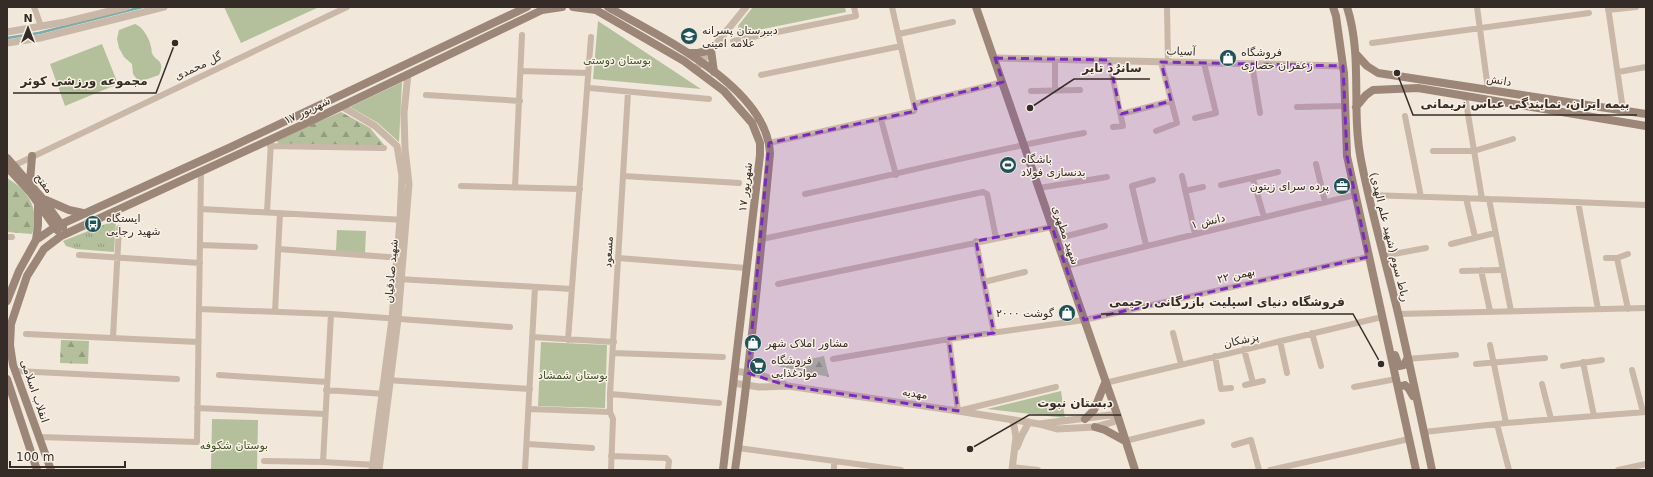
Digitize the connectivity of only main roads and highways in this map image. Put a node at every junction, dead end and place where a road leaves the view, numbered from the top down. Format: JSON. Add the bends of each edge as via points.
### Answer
{"nodes":[{"id":1,"x":527,"y":7,"type":"edge"},
{"id":2,"x":562,"y":7,"type":"edge"},
{"id":3,"x":573,"y":7,"type":"edge"},
{"id":4,"x":608,"y":7,"type":"edge"},
{"id":5,"x":976,"y":7,"type":"edge"},
{"id":6,"x":1333,"y":7,"type":"edge"},
{"id":7,"x":1347,"y":7,"type":"edge"},
{"id":8,"x":688,"y":53,"type":"junction"},
{"id":9,"x":1356,"y":54,"type":"junction"},
{"id":10,"x":714,"y":72,"type":"junction"},
{"id":11,"x":1389,"y":74,"type":"junction"},
{"id":12,"x":1387,"y":88,"type":"junction"},
{"id":13,"x":1356,"y":106,"type":"junction"},
{"id":14,"x":1646,"y":114,"type":"edge"},
{"id":15,"x":1646,"y":126,"type":"edge"},
{"id":16,"x":32,"y":156,"type":"road end"},
{"id":17,"x":7,"y":158,"type":"edge"},
{"id":18,"x":198,"y":162,"type":"junction"},
{"id":19,"x":9,"y":167,"type":"edge"},
{"id":20,"x":201,"y":171,"type":"junction"},
{"id":21,"x":30,"y":182,"type":"junction"},
{"id":22,"x":40,"y":200,"type":"junction"},
{"id":23,"x":84,"y":213,"type":"junction"},
{"id":24,"x":58,"y":225,"type":"junction"},
{"id":25,"x":64,"y":234,"type":"junction"},
{"id":26,"x":36,"y":240,"type":"junction"},
{"id":27,"x":7,"y":301,"type":"edge"},
{"id":28,"x":1385,"y":332,"type":"junction"},
{"id":29,"x":1407,"y":359,"type":"junction"},
{"id":30,"x":7,"y":379,"type":"edge"},
{"id":31,"x":1105,"y":383,"type":"junction"},
{"id":32,"x":1397,"y":383,"type":"junction"},
{"id":33,"x":1417,"y":404,"type":"junction"},
{"id":34,"x":1085,"y":419,"type":"road end"},
{"id":35,"x":1095,"y":427,"type":"road end"},
{"id":36,"x":1126,"y":441,"type":"junction"},
{"id":37,"x":37,"y":470,"type":"edge"},
{"id":38,"x":51,"y":470,"type":"edge"},
{"id":39,"x":723,"y":470,"type":"edge"},
{"id":40,"x":735,"y":470,"type":"edge"},
{"id":41,"x":1135,"y":470,"type":"edge"},
{"id":42,"x":1416,"y":470,"type":"edge"},
{"id":43,"x":1432,"y":470,"type":"edge"}],
"edges":[{"from":1,"to":18,"type":"main road","name":"۱۷ شهریور"},
{"from":2,"to":20,"type":"main road","name":"۱۷ شهریور","via":[[542,10],[341,106],[271,143]]},
{"from":3,"to":39,"type":"main road","name":"۱۷ شهریور","via":[[596,10],[696,70],[724,91],[752,123],[760,144]]},
{"from":4,"to":8,"type":"main road","name":"۱۷ شهریور"},
{"from":5,"to":31,"type":"main road","name":"شهید مطهری"},
{"from":6,"to":28,"type":"main road","via":[[1343,66],[1347,156]]},
{"from":7,"to":9,"type":"main road","name":"رباط سوم (شهید علم الهدی)"},
{"from":8,"to":10,"type":"main road","name":"۱۷ شهریور"},
{"from":8,"to":10,"type":"main road","via":[[711,50]]},
{"from":9,"to":11,"type":"main road","name":"دانش","via":[[1378,73]]},
{"from":9,"to":13,"type":"main road","name":"رباط سوم (شهید علم الهدی)"},
{"from":10,"to":40,"type":"main road","name":"۱۷ شهریور","via":[[729,83],[761,121],[770,153],[748,373]]},
{"from":11,"to":12,"type":"main road","via":[[1385,78]]},
{"from":11,"to":14,"type":"main road","name":"دانش"},
{"from":12,"to":13,"type":"main road","name":"دانش","via":[[1373,90]]},
{"from":12,"to":15,"type":"main road","name":"دانش","via":[[1418,88]]},
{"from":13,"to":29,"type":"main road","name":"رباط سوم (شهید علم الهدی)","via":[[1360,159]]},
{"from":16,"to":21,"type":"main road"},
{"from":17,"to":19,"type":"main road","name":"مفتح"},
{"from":18,"to":20,"type":"main road"},
{"from":18,"to":23,"type":"main road","name":"۱۷ شهریور"},
{"from":19,"to":21,"type":"main road","name":"مفتح"},
{"from":19,"to":22,"type":"main road","name":"مفتح"},
{"from":20,"to":25,"type":"main road","name":"۱۷ شهریور"},
{"from":21,"to":22,"type":"main road","name":"مفتح"},
{"from":22,"to":23,"type":"main road"},
{"from":22,"to":24,"type":"main road","name":"مفتح"},
{"from":22,"to":26,"type":"main road"},
{"from":23,"to":24,"type":"main road","name":"۱۷ شهریور"},
{"from":24,"to":25,"type":"main road","name":"مفتح"},
{"from":24,"to":26,"type":"main road"},
{"from":25,"to":38,"type":"main road","name":"انقلاب اسلامی","via":[[44,250],[27,276],[11,324],[10,344],[16,371]]},
{"from":26,"to":27,"type":"main road","via":[[19,271]]},
{"from":28,"to":29,"type":"main road","via":[[1391,334],[1399,366],[1404,365]]},
{"from":28,"to":32,"type":"main road"},
{"from":29,"to":33,"type":"main road","name":"رباط سوم (شهید علم الهدی)"},
{"from":30,"to":37,"type":"main road","name":"انقلاب اسلامی"},
{"from":31,"to":34,"type":"main road","via":[[1094,410]]},
{"from":31,"to":36,"type":"main road","name":"شهید مطهری"},
{"from":32,"to":33,"type":"main road","via":[[1409,389]]},
{"from":32,"to":42,"type":"main road"},
{"from":33,"to":43,"type":"main road","name":"رباط سوم (شهید علم الهدی)"},
{"from":35,"to":36,"type":"main road"},
{"from":36,"to":41,"type":"main road","name":"شهید مطهری"}]}
